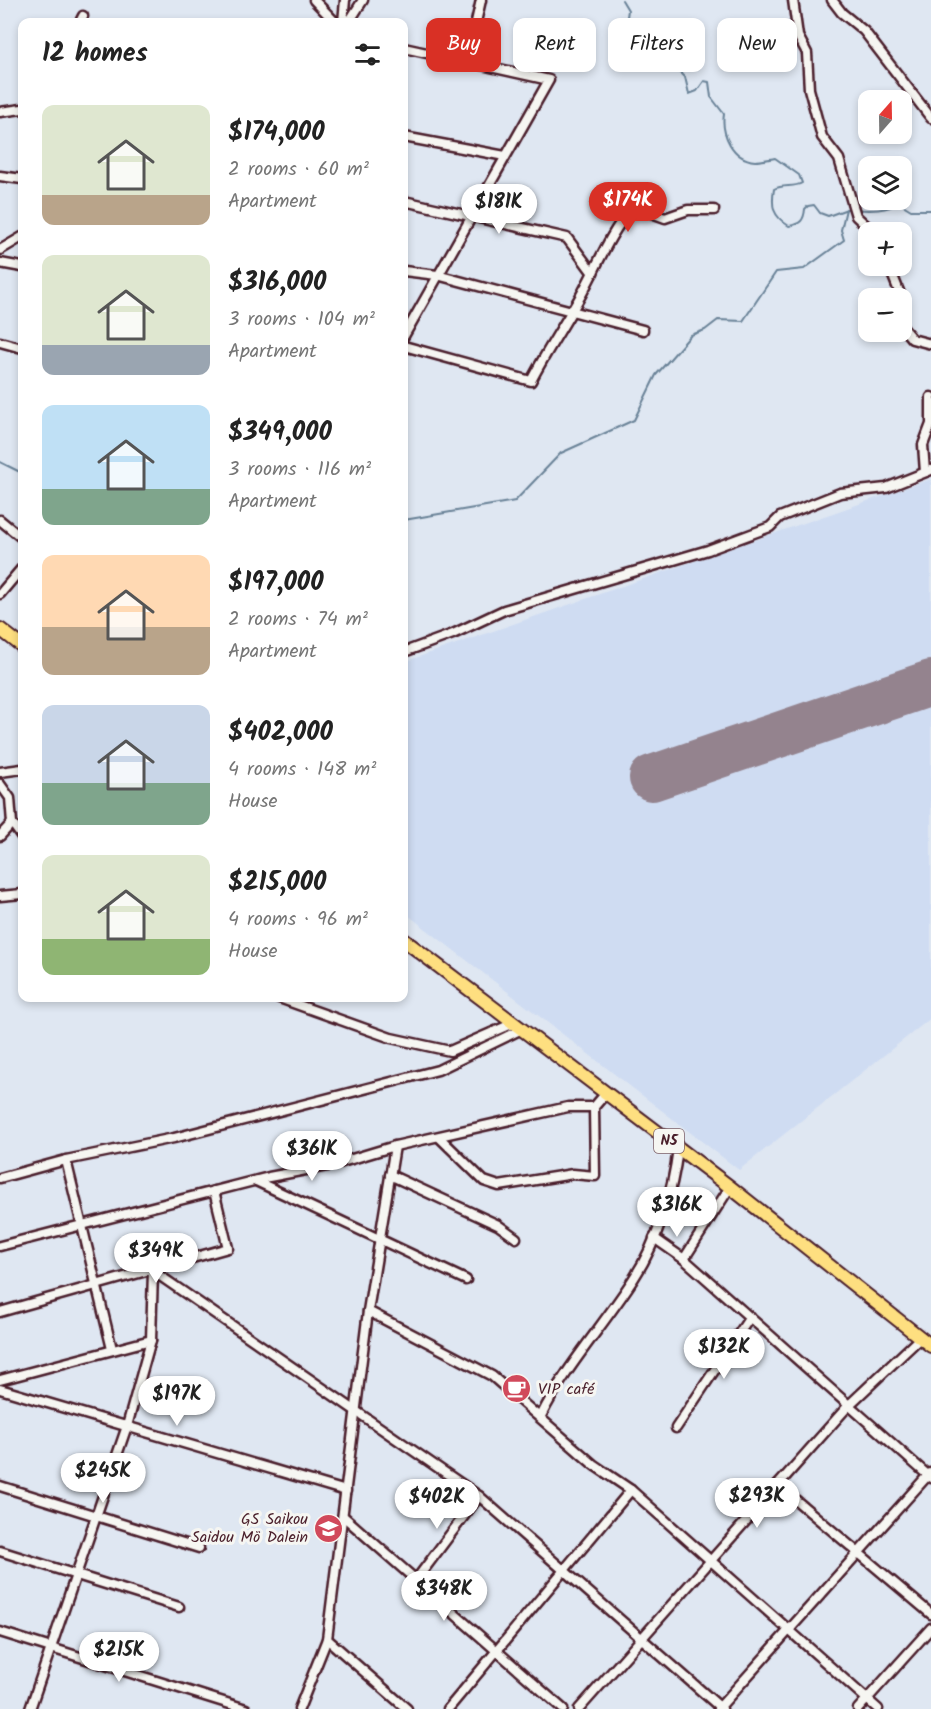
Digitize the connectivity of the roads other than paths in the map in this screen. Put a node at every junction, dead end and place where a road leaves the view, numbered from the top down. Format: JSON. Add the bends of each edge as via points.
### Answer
{"nodes":[{"id":1,"x":314,"y":0,"type":"edge"},
{"id":2,"x":345,"y":0,"type":"edge"},
{"id":3,"x":363,"y":0,"type":"edge"},
{"id":4,"x":481,"y":0,"type":"edge"},
{"id":5,"x":793,"y":0,"type":"edge"},
{"id":6,"x":832,"y":0,"type":"edge"},
{"id":7,"x":331,"y":18,"type":"edge"},
{"id":8,"x":343,"y":18,"type":"edge"},
{"id":9,"x":352,"y":18,"type":"edge"},
{"id":10,"x":477,"y":18,"type":"edge"},
{"id":11,"x":408,"y":49,"type":"edge"},
{"id":12,"x":426,"y":53,"type":"edge"},
{"id":13,"x":501,"y":69,"type":"edge"},
{"id":14,"x":18,"y":110,"type":"edge"},
{"id":15,"x":0,"y":112,"type":"edge"},
{"id":16,"x":931,"y":118,"type":"edge"},
{"id":17,"x":408,"y":138,"type":"edge"},
{"id":18,"x":505,"y":156,"type":"junction"},
{"id":19,"x":0,"y":176,"type":"edge"},
{"id":20,"x":18,"y":178,"type":"edge"},
{"id":21,"x":408,"y":202,"type":"edge"},
{"id":22,"x":714,"y":210,"type":"dead end"},
{"id":23,"x":472,"y":215,"type":"junction"},
{"id":24,"x":865,"y":222,"type":"edge"},
{"id":25,"x":18,"y":239,"type":"edge"},
{"id":26,"x":0,"y":250,"type":"edge"},
{"id":27,"x":0,"y":263,"type":"edge"},
{"id":28,"x":18,"y":266,"type":"edge"},
{"id":29,"x":408,"y":271,"type":"edge"},
{"id":30,"x":593,"y":273,"type":"junction"},
{"id":31,"x":437,"y":275,"type":"junction"},
{"id":32,"x":573,"y":310,"type":"junction"},
{"id":33,"x":408,"y":329,"type":"edge"},
{"id":34,"x":643,"y":330,"type":"dead end"},
{"id":35,"x":912,"y":339,"type":"edge"},
{"id":36,"x":0,"y":342,"type":"edge"},
{"id":37,"x":931,"y":344,"type":"edge"},
{"id":38,"x":408,"y":346,"type":"edge"},
{"id":39,"x":18,"y":347,"type":"edge"},
{"id":40,"x":931,"y":398,"type":"edge"},
{"id":41,"x":928,"y":471,"type":"edge"},
{"id":42,"x":0,"y":520,"type":"edge"},
{"id":43,"x":18,"y":535,"type":"edge"},
{"id":44,"x":18,"y":573,"type":"edge"},
{"id":45,"x":0,"y":594,"type":"edge"},
{"id":46,"x":0,"y":628,"type":"edge"},
{"id":47,"x":18,"y":643,"type":"edge"},
{"id":48,"x":408,"y":651,"type":"edge"},
{"id":49,"x":18,"y":770,"type":"edge"},
{"id":50,"x":0,"y":772,"type":"edge"},
{"id":51,"x":0,"y":784,"type":"edge"},
{"id":52,"x":12,"y":823,"type":"junction"},
{"id":53,"x":18,"y":831,"type":"edge"},
{"id":54,"x":0,"y":836,"type":"edge"},
{"id":55,"x":18,"y":894,"type":"edge"},
{"id":56,"x":0,"y":896,"type":"edge"},
{"id":57,"x":408,"y":943,"type":"edge"},
{"id":58,"x":290,"y":1002,"type":"edge"},
{"id":59,"x":518,"y":1026,"type":"junction"},
{"id":60,"x":606,"y":1093,"type":"junction"},
{"id":61,"x":594,"y":1107,"type":"junction"},
{"id":62,"x":440,"y":1137,"type":"junction"},
{"id":63,"x":395,"y":1146,"type":"junction"},
{"id":64,"x":678,"y":1148,"type":"junction"},
{"id":65,"x":66,"y":1160,"type":"junction"},
{"id":66,"x":390,"y":1175,"type":"junction"},
{"id":67,"x":0,"y":1178,"type":"edge"},
{"id":68,"x":256,"y":1180,"type":"junction"},
{"id":69,"x":730,"y":1187,"type":"junction"},
{"id":70,"x":214,"y":1191,"type":"junction"},
{"id":71,"x":81,"y":1225,"type":"junction"},
{"id":72,"x":516,"y":1238,"type":"dead end"},
{"id":73,"x":654,"y":1238,"type":"junction"},
{"id":74,"x":380,"y":1239,"type":"junction"},
{"id":75,"x":0,"y":1246,"type":"edge"},
{"id":76,"x":684,"y":1259,"type":"junction"},
{"id":77,"x":153,"y":1271,"type":"junction"},
{"id":78,"x":466,"y":1280,"type":"dead end"},
{"id":79,"x":96,"y":1286,"type":"junction"},
{"id":80,"x":368,"y":1311,"type":"junction"},
{"id":81,"x":0,"y":1312,"type":"edge"},
{"id":82,"x":750,"y":1317,"type":"junction"},
{"id":83,"x":921,"y":1337,"type":"junction"},
{"id":84,"x":151,"y":1340,"type":"junction"},
{"id":85,"x":931,"y":1346,"type":"edge"},
{"id":86,"x":112,"y":1349,"type":"junction"},
{"id":87,"x":0,"y":1380,"type":"edge"},
{"id":88,"x":0,"y":1389,"type":"edge"},
{"id":89,"x":849,"y":1405,"type":"junction"},
{"id":90,"x":356,"y":1410,"type":"junction"},
{"id":91,"x":541,"y":1416,"type":"junction"},
{"id":92,"x":127,"y":1426,"type":"junction"},
{"id":93,"x":676,"y":1428,"type":"dead end"},
{"id":94,"x":930,"y":1475,"type":"edge"},
{"id":95,"x":778,"y":1485,"type":"junction"},
{"id":96,"x":0,"y":1486,"type":"edge"},
{"id":97,"x":631,"y":1490,"type":"junction"},
{"id":98,"x":346,"y":1491,"type":"junction"},
{"id":99,"x":479,"y":1496,"type":"junction"},
{"id":100,"x":96,"y":1515,"type":"junction"},
{"id":101,"x":343,"y":1515,"type":"junction"},
{"id":102,"x":199,"y":1548,"type":"dead end"},
{"id":103,"x":0,"y":1551,"type":"edge"},
{"id":104,"x":858,"y":1553,"type":"junction"},
{"id":105,"x":711,"y":1561,"type":"junction"},
{"id":106,"x":565,"y":1569,"type":"junction"},
{"id":107,"x":76,"y":1574,"type":"junction"},
{"id":108,"x":416,"y":1580,"type":"junction"},
{"id":109,"x":179,"y":1607,"type":"dead end"},
{"id":110,"x":931,"y":1614,"type":"edge"},
{"id":111,"x":931,"y":1628,"type":"edge"},
{"id":112,"x":789,"y":1630,"type":"junction"},
{"id":113,"x":0,"y":1632,"type":"edge"},
{"id":114,"x":642,"y":1638,"type":"junction"},
{"id":115,"x":327,"y":1639,"type":"junction"},
{"id":116,"x":50,"y":1648,"type":"junction"},
{"id":117,"x":496,"y":1651,"type":"junction"},
{"id":118,"x":867,"y":1699,"type":"junction"},
{"id":119,"x":720,"y":1708,"type":"edge"},
{"id":120,"x":30,"y":1709,"type":"edge"},
{"id":121,"x":246,"y":1709,"type":"edge"},
{"id":122,"x":299,"y":1709,"type":"edge"},
{"id":123,"x":407,"y":1709,"type":"edge"},
{"id":124,"x":448,"y":1709,"type":"edge"},
{"id":125,"x":563,"y":1709,"type":"edge"},
{"id":126,"x":579,"y":1709,"type":"edge"},
{"id":127,"x":858,"y":1709,"type":"edge"},
{"id":128,"x":879,"y":1709,"type":"edge"}],
"edges":[{"from":1,"to":7,"type":"street"},
{"from":2,"to":8,"type":"street"},
{"from":3,"to":9,"type":"street"},
{"from":4,"to":10,"type":"street"},
{"from":5,"to":24,"type":"street","via":[[822,137],[839,159],[853,208]]},
{"from":6,"to":16,"type":"street","via":[[864,31]]},
{"from":11,"to":12,"type":"street"},
{"from":13,"to":18,"type":"street","via":[[549,80]]},
{"from":14,"to":15,"type":"street"},
{"from":17,"to":18,"type":"street"},
{"from":18,"to":23,"type":"street"},
{"from":19,"to":20,"type":"street"},
{"from":21,"to":23,"type":"street"},
{"from":22,"to":30,"type":"street","via":[[688,210],[665,218],[631,209],[614,229]]},
{"from":23,"to":30,"type":"street","via":[[567,238]]},
{"from":23,"to":31,"type":"street"},
{"from":25,"to":26,"type":"street"},
{"from":27,"to":28,"type":"street"},
{"from":29,"to":31,"type":"street"},
{"from":30,"to":32,"type":"street"},
{"from":31,"to":32,"type":"street"},
{"from":31,"to":33,"type":"street"},
{"from":32,"to":34,"type":"street"},
{"from":32,"to":38,"type":"street","via":[[531,381]]},
{"from":35,"to":37,"type":"street"},
{"from":36,"to":39,"type":"street"},
{"from":40,"to":41,"type":"street","via":[[931,424],[923,445]]},
{"from":41,"to":48,"type":"street","via":[[886,488],[840,493],[780,517],[770,527],[708,550],[504,610]]},
{"from":42,"to":43,"type":"street"},
{"from":44,"to":45,"type":"street"},
{"from":46,"to":47,"type":"highway"},
{"from":49,"to":50,"type":"street"},
{"from":51,"to":52,"type":"street","via":[[10,798]]},
{"from":52,"to":53,"type":"street"},
{"from":52,"to":54,"type":"street"},
{"from":55,"to":56,"type":"street"},
{"from":57,"to":59,"type":"highway","number":"N5"},
{"from":58,"to":59,"type":"street","via":[[391,1038],[450,1051]]},
{"from":59,"to":60,"type":"highway","number":"N5"},
{"from":59,"to":65,"type":"street","via":[[438,1070],[174,1138]]},
{"from":60,"to":61,"type":"street"},
{"from":60,"to":64,"type":"highway","number":"N5"},
{"from":61,"to":62,"type":"street","via":[[568,1107]]},
{"from":61,"to":62,"type":"street","via":[[595,1176],[573,1174],[499,1186],[484,1181]]},
{"from":62,"to":63,"type":"street"},
{"from":63,"to":66,"type":"street"},
{"from":63,"to":68,"type":"street","via":[[332,1165]]},
{"from":64,"to":69,"type":"highway","number":"N5"},
{"from":64,"to":73,"type":"street","via":[[675,1175]]},
{"from":65,"to":67,"type":"street"},
{"from":65,"to":71,"type":"street"},
{"from":66,"to":72,"type":"street"},
{"from":66,"to":74,"type":"street"},
{"from":68,"to":70,"type":"street"},
{"from":68,"to":74,"type":"street"},
{"from":69,"to":76,"type":"street"},
{"from":69,"to":83,"type":"highway","number":"N5"},
{"from":70,"to":71,"type":"street"},
{"from":70,"to":77,"type":"street","via":[[228,1248]]},
{"from":71,"to":75,"type":"street"},
{"from":71,"to":79,"type":"street"},
{"from":73,"to":76,"type":"street"},
{"from":73,"to":91,"type":"street","via":[[634,1278],[578,1354]]},
{"from":74,"to":78,"type":"street"},
{"from":74,"to":80,"type":"street"},
{"from":76,"to":82,"type":"street"},
{"from":77,"to":79,"type":"street"},
{"from":77,"to":84,"type":"street"},
{"from":77,"to":90,"type":"street"},
{"from":79,"to":81,"type":"street"},
{"from":79,"to":86,"type":"street"},
{"from":80,"to":90,"type":"street"},
{"from":80,"to":91,"type":"street","via":[[492,1376]]},
{"from":82,"to":89,"type":"street"},
{"from":82,"to":93,"type":"street"},
{"from":83,"to":85,"type":"highway","number":"N5"},
{"from":83,"to":89,"type":"street"},
{"from":84,"to":86,"type":"street"},
{"from":84,"to":92,"type":"street"},
{"from":86,"to":87,"type":"street"},
{"from":88,"to":92,"type":"street"},
{"from":89,"to":94,"type":"street"},
{"from":89,"to":95,"type":"street"},
{"from":90,"to":98,"type":"street"},
{"from":90,"to":99,"type":"street"},
{"from":91,"to":97,"type":"street","via":[[594,1465]]},
{"from":92,"to":98,"type":"street"},
{"from":92,"to":100,"type":"street"},
{"from":94,"to":104,"type":"street"},
{"from":95,"to":104,"type":"street"},
{"from":95,"to":105,"type":"street"},
{"from":96,"to":100,"type":"street"},
{"from":97,"to":105,"type":"street"},
{"from":97,"to":106,"type":"street"},
{"from":98,"to":101,"type":"street"},
{"from":99,"to":106,"type":"street"},
{"from":99,"to":108,"type":"street"},
{"from":100,"to":102,"type":"street"},
{"from":100,"to":107,"type":"street"},
{"from":101,"to":108,"type":"street"},
{"from":101,"to":115,"type":"street"},
{"from":103,"to":107,"type":"street"},
{"from":104,"to":110,"type":"street"},
{"from":104,"to":112,"type":"street"},
{"from":105,"to":112,"type":"street"},
{"from":105,"to":114,"type":"street"},
{"from":106,"to":114,"type":"street"},
{"from":106,"to":117,"type":"street"},
{"from":107,"to":109,"type":"street"},
{"from":107,"to":116,"type":"street"},
{"from":108,"to":117,"type":"street"},
{"from":111,"to":118,"type":"street"},
{"from":112,"to":118,"type":"street"},
{"from":112,"to":119,"type":"street"},
{"from":113,"to":116,"type":"street"},
{"from":114,"to":119,"type":"street"},
{"from":114,"to":126,"type":"street"},
{"from":115,"to":122,"type":"street"},
{"from":115,"to":123,"type":"street"},
{"from":116,"to":120,"type":"street"},
{"from":116,"to":121,"type":"street"},
{"from":117,"to":124,"type":"street"},
{"from":117,"to":125,"type":"street"},
{"from":118,"to":127,"type":"street"},
{"from":118,"to":128,"type":"street"}]}
